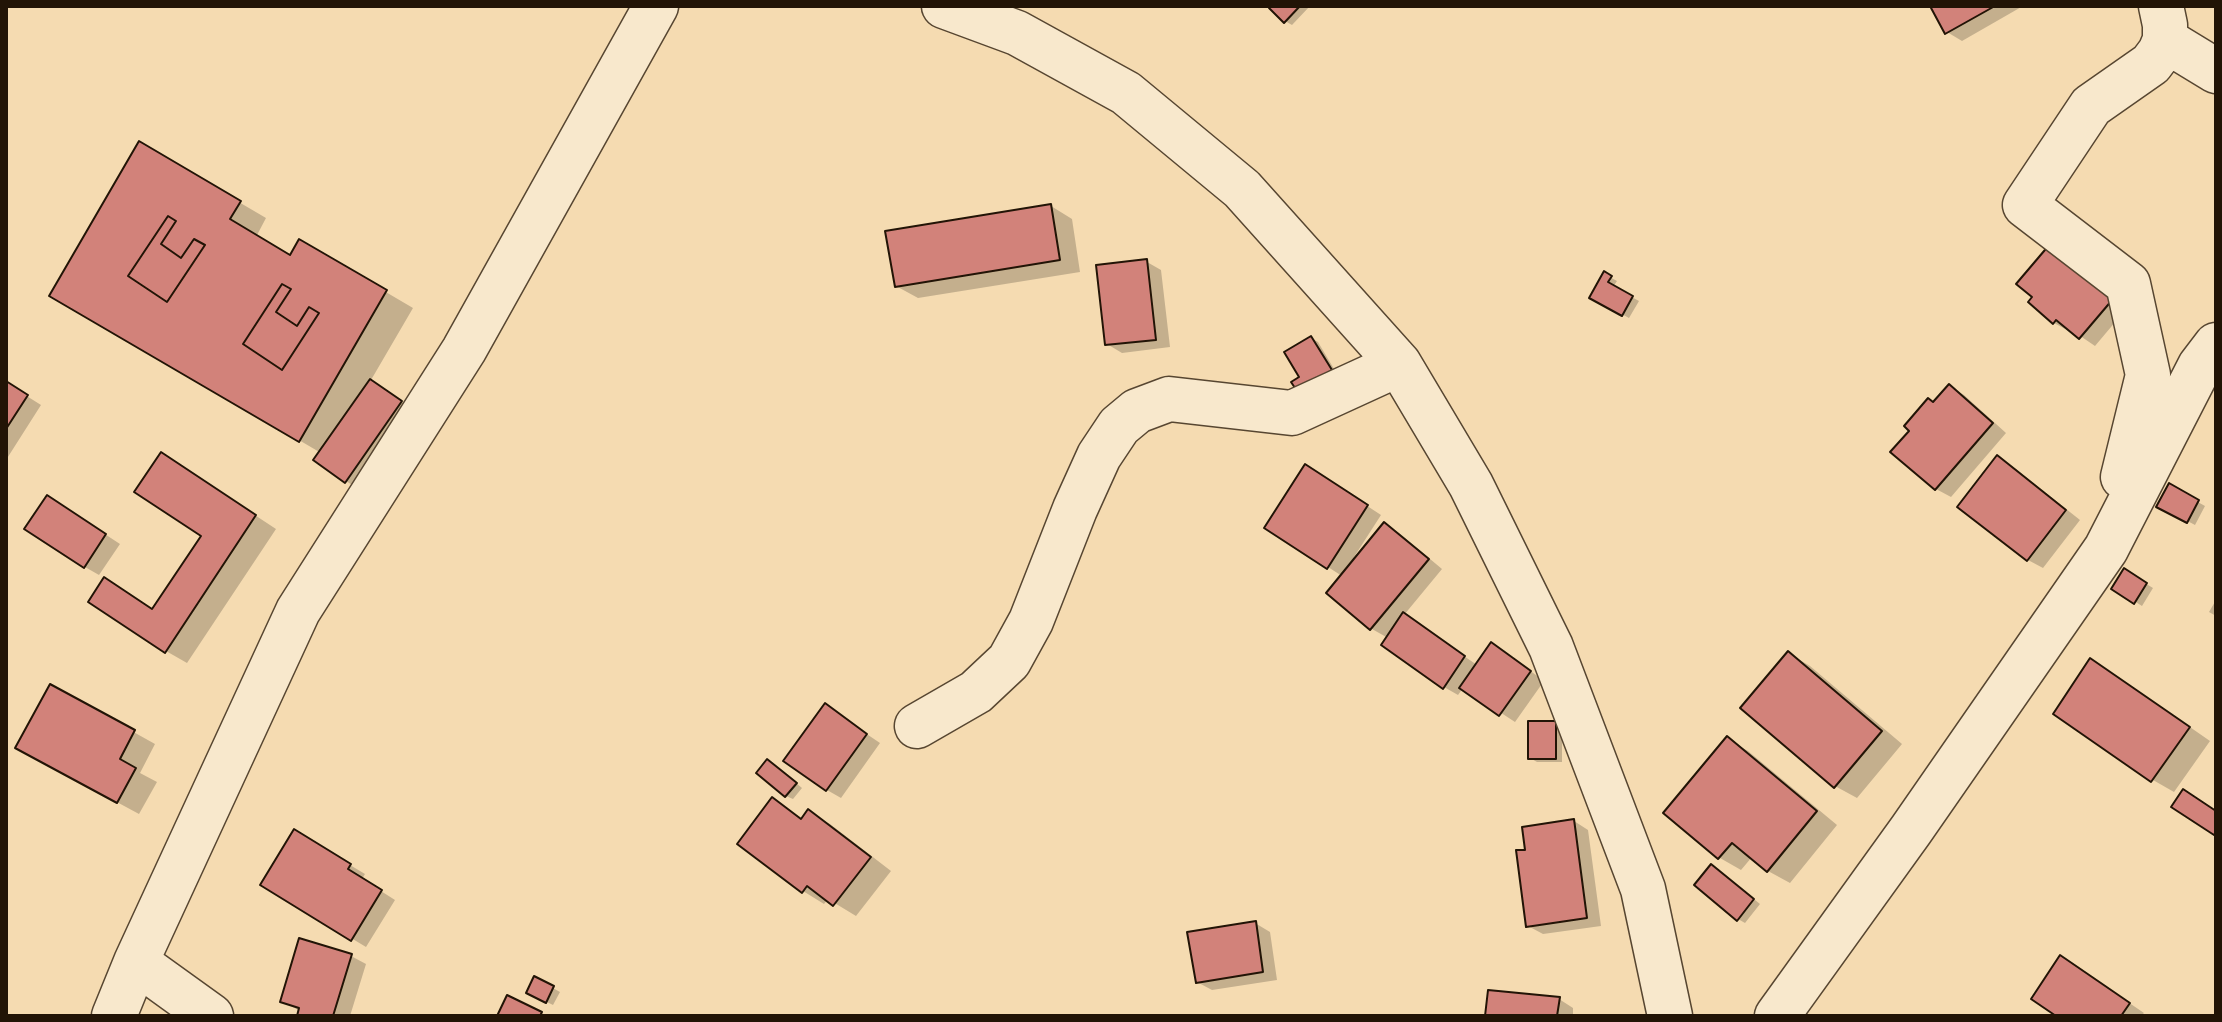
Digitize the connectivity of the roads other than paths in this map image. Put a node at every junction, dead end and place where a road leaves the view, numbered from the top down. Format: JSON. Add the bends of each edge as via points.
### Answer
{"nodes":[{"id":1,"x":656,"y":6,"type":"edge"},
{"id":2,"x":944,"y":6,"type":"edge"},
{"id":3,"x":2163,"y":23,"type":"edge"},
{"id":4,"x":2216,"y":71,"type":"edge"},
{"id":5,"x":2216,"y":345,"type":"edge"},
{"id":6,"x":1399,"y":364,"type":"junction"},
{"id":7,"x":2106,"y":549,"type":"junction"},
{"id":8,"x":917,"y":726,"type":"dead end"},
{"id":9,"x":136,"y":962,"type":"junction"},
{"id":10,"x":114,"y":1016,"type":"edge"},
{"id":11,"x":211,"y":1016,"type":"edge"},
{"id":12,"x":1670,"y":1016,"type":"edge"},
{"id":13,"x":1777,"y":1016,"type":"edge"}],
"edges":[{"from":1,"to":9,"type":"street","via":[[464,350],[298,611]]},
{"from":2,"to":6,"type":"street","via":[[1017,33],[1126,93],[1242,189]]},
{"from":3,"to":4,"type":"street"},
{"from":3,"to":7,"type":"street","via":[[2160,52],[2151,64],[2091,106],[2025,205],[2128,284],[2148,375]]},
{"from":5,"to":7,"type":"street","via":[[2200,366]]},
{"from":6,"to":8,"type":"street","via":[[1292,413],[1169,399],[1137,411],[1119,426],[1099,456],[1031,621],[1009,661],[976,692]]},
{"from":6,"to":12,"type":"street","via":[[1471,485],[1551,647],[1643,889]]},
{"from":7,"to":13,"type":"street"},
{"from":9,"to":10,"type":"street"},
{"from":9,"to":11,"type":"street"}]}
